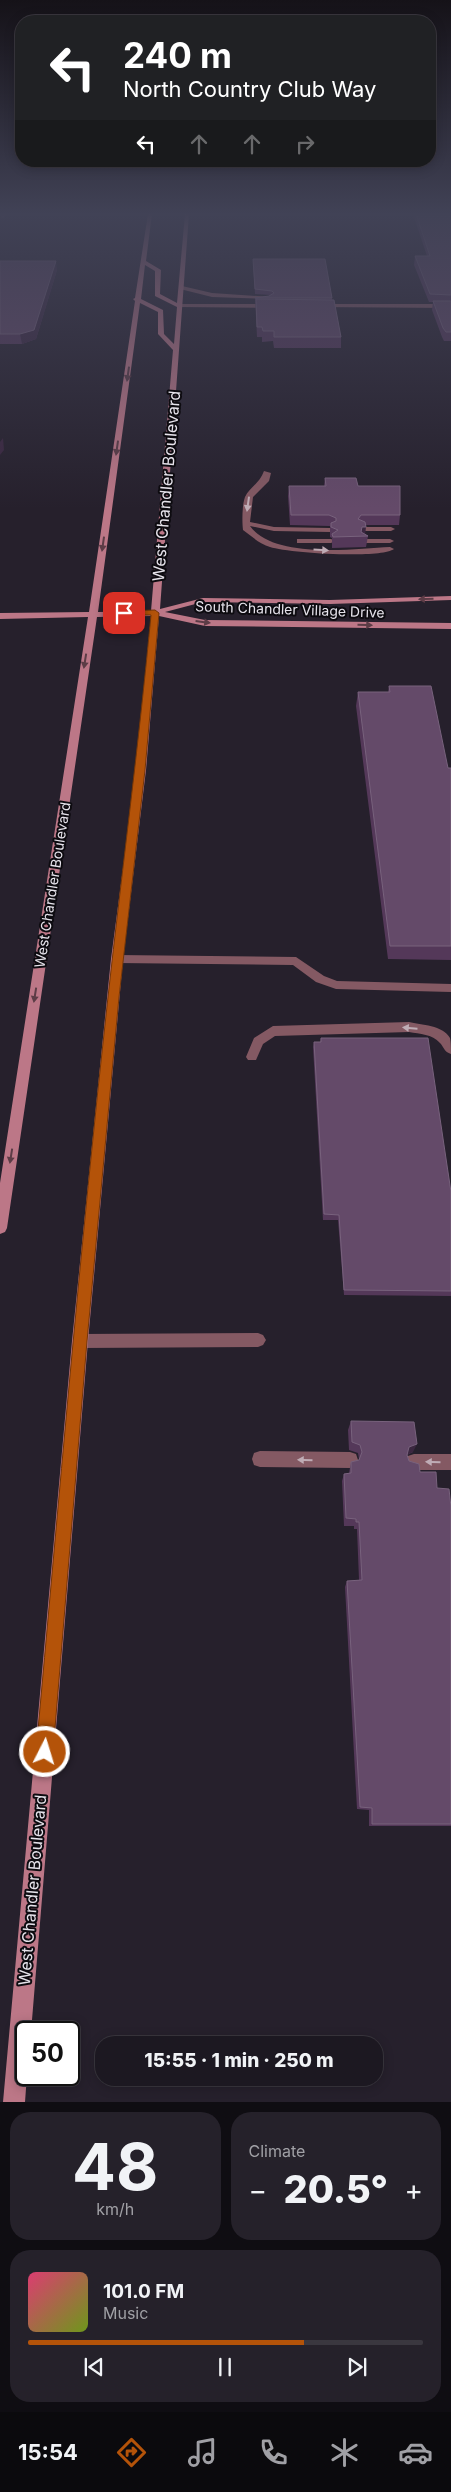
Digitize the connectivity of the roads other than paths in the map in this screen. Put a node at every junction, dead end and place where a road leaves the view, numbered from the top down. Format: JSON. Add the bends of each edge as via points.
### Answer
{"nodes":[{"id":1,"x":136,"y":312,"type":"edge"},
{"id":2,"x":161,"y":312,"type":"edge"},
{"id":3,"x":180,"y":312,"type":"edge"},
{"id":4,"x":177,"y":351,"type":"junction"},
{"id":5,"x":267,"y":473,"type":"dead end"},
{"id":6,"x":248,"y":527,"type":"junction"},
{"id":7,"x":258,"y":537,"type":"junction"},
{"id":8,"x":390,"y":539,"type":"junction"},
{"id":9,"x":451,"y":598,"type":"edge"},
{"id":10,"x":92,"y":613,"type":"junction"},
{"id":11,"x":155,"y":613,"type":"junction"},
{"id":12,"x":0,"y":616,"type":"edge"},
{"id":13,"x":451,"y":626,"type":"edge"},
{"id":14,"x":117,"y":959,"type":"junction"},
{"id":15,"x":451,"y":988,"type":"edge"},
{"id":16,"x":451,"y":1049,"type":"edge"},
{"id":17,"x":252,"y":1057,"type":"dead end"},
{"id":18,"x":0,"y":1228,"type":"edge"},
{"id":19,"x":258,"y":1340,"type":"dead end"},
{"id":20,"x":80,"y":1341,"type":"junction"},
{"id":21,"x":260,"y":1459,"type":"dead end"},
{"id":22,"x":350,"y":1460,"type":"edge"},
{"id":23,"x":414,"y":1462,"type":"edge"},
{"id":24,"x":451,"y":1462,"type":"edge"},
{"id":25,"x":14,"y":2102,"type":"edge"}],
"edges":[{"from":1,"to":10,"type":"main road","name":"West Chandler Boulevard","one_way":true},
{"from":2,"to":4,"type":"main road","via":[[161,334]]},
{"from":3,"to":4,"type":"main road","name":"West Chandler Boulevard"},
{"from":4,"to":11,"type":"main road","name":"West Chandler Boulevard"},
{"from":5,"to":6,"type":"street","one_way":true,"via":[[266,479],[249,497]]},
{"from":6,"to":7,"type":"street"},
{"from":6,"to":7,"type":"street","via":[[268,534],[330,535],[275,541]]},
{"from":7,"to":8,"type":"street","one_way":true,"via":[[282,548],[336,551]]},
{"from":8,"to":8,"type":"street","via":[[364,535]]},
{"from":9,"to":11,"type":"main road","name":"South Chandler Village Drive","one_way":true,"via":[[330,602],[203,600]]},
{"from":10,"to":11,"type":"main road"},
{"from":10,"to":12,"type":"main road"},
{"from":10,"to":18,"type":"main road","name":"West Chandler Boulevard","one_way":true},
{"from":11,"to":13,"type":"main road","name":"South Chandler Village Drive","one_way":true,"via":[[205,623]]},
{"from":11,"to":14,"type":"main road","name":"West Chandler Boulevard"},
{"from":14,"to":15,"type":"street","via":[[296,961],[320,979],[336,985]]},
{"from":14,"to":20,"type":"main road","name":"West Chandler Boulevard"},
{"from":16,"to":17,"type":"street","one_way":true,"via":[[434,1032],[409,1027],[273,1031],[258,1041]]},
{"from":19,"to":20,"type":"street"},
{"from":20,"to":25,"type":"main road","name":"West Chandler Boulevard"},
{"from":22,"to":21,"type":"street","one_way":true},
{"from":24,"to":23,"type":"street","one_way":true}]}
